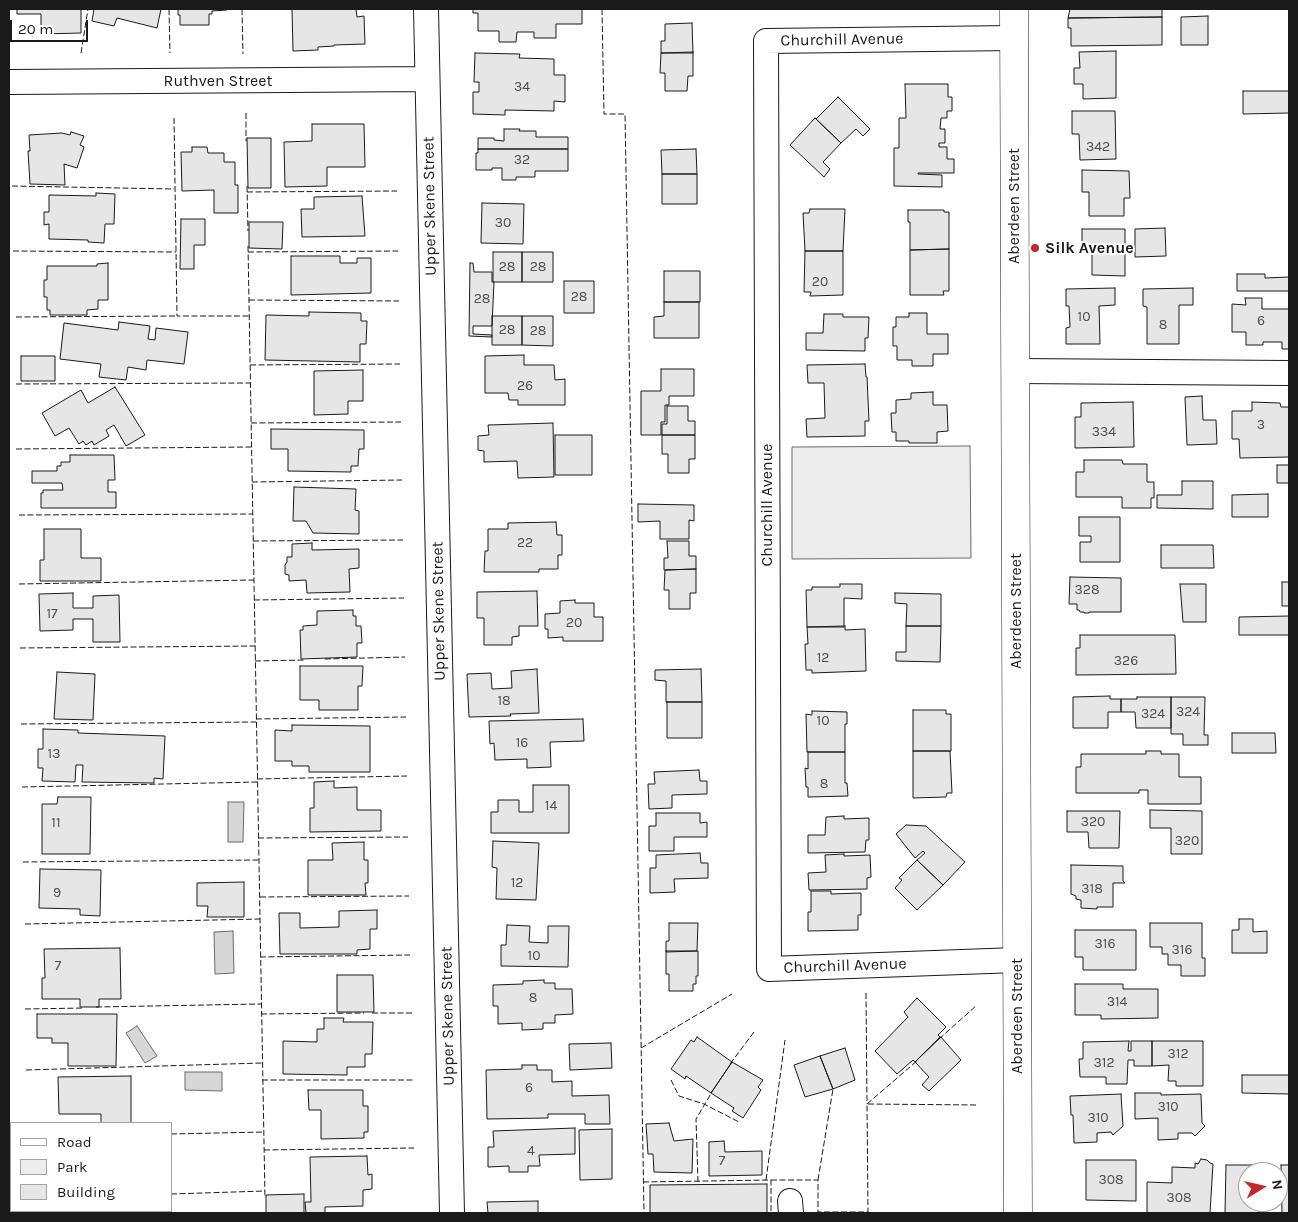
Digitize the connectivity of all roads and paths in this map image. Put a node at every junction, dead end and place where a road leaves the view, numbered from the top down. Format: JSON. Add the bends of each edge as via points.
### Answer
{"nodes":[{"id":1,"x":426,"y":9,"type":"edge"},
{"id":2,"x":1014,"y":9,"type":"edge"},
{"id":3,"x":1014,"y":38,"type":"junction"},
{"id":4,"x":427,"y":80,"type":"junction"},
{"id":5,"x":9,"y":82,"type":"edge"},
{"id":6,"x":1015,"y":370,"type":"junction"},
{"id":7,"x":1289,"y":373,"type":"edge"},
{"id":8,"x":1017,"y":960,"type":"junction"},
{"id":9,"x":452,"y":1213,"type":"edge"},
{"id":10,"x":1018,"y":1213,"type":"edge"}],
"edges":[{"from":1,"to":4,"type":"street","name":"Upper Skene Street"},
{"from":2,"to":3,"type":"main road","name":"Aberdeen Street"},
{"from":3,"to":6,"type":"main road","name":"Aberdeen Street"},
{"from":3,"to":8,"type":"street","name":"Churchill Avenue","via":[[766,41],[769,969]]},
{"from":4,"to":5,"type":"street","name":"Ruthven Street"},
{"from":4,"to":9,"type":"street","name":"Upper Skene Street"},
{"from":6,"to":7,"type":"street"},
{"from":6,"to":8,"type":"main road","name":"Aberdeen Street"},
{"from":8,"to":10,"type":"main road","name":"Aberdeen Street"}]}
